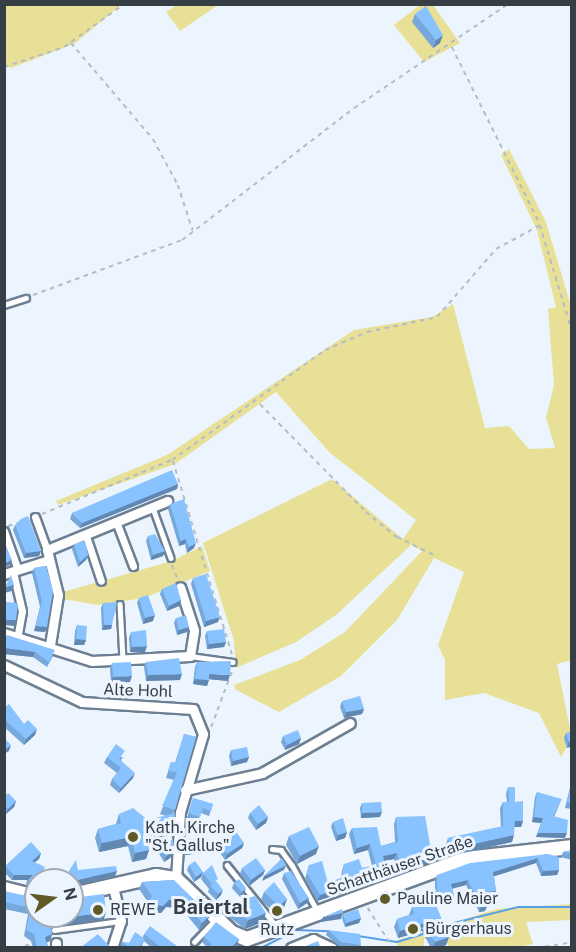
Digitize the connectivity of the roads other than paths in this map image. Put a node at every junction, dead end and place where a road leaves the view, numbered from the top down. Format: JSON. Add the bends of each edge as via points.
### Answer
{"nodes":[{"id":1,"x":26,"y":298,"type":"road end"},
{"id":2,"x":4,"y":305,"type":"edge"},
{"id":3,"x":167,"y":501,"type":"dead end"},
{"id":4,"x":153,"y":508,"type":"junction"},
{"id":5,"x":35,"y":517,"type":"road end"},
{"id":6,"x":117,"y":524,"type":"junction"},
{"id":7,"x":4,"y":529,"type":"edge"},
{"id":8,"x":86,"y":536,"type":"junction"},
{"id":9,"x":46,"y":550,"type":"junction"},
{"id":10,"x":171,"y":558,"type":"road end"},
{"id":11,"x":50,"y":560,"type":"junction"},
{"id":12,"x":133,"y":566,"type":"dead end"},
{"id":13,"x":12,"y":572,"type":"edge"},
{"id":14,"x":101,"y":581,"type":"dead end"},
{"id":15,"x":180,"y":587,"type":"edge"},
{"id":16,"x":120,"y":604,"type":"dead end"},
{"id":17,"x":4,"y":633,"type":"edge"},
{"id":18,"x":18,"y":634,"type":"junction"},
{"id":19,"x":50,"y":645,"type":"junction"},
{"id":20,"x":190,"y":656,"type":"junction"},
{"id":21,"x":123,"y":660,"type":"junction"},
{"id":22,"x":233,"y":662,"type":"edge"},
{"id":23,"x":4,"y":665,"type":"edge"},
{"id":24,"x":350,"y":723,"type":"dead end"},
{"id":25,"x":185,"y":790,"type":"junction"},
{"id":26,"x":572,"y":848,"type":"edge"},
{"id":27,"x":272,"y":849,"type":"dead end"},
{"id":28,"x":227,"y":865,"type":"dead end"},
{"id":29,"x":176,"y":879,"type":"junction"},
{"id":30,"x":113,"y":887,"type":"junction"},
{"id":31,"x":4,"y":889,"type":"edge"},
{"id":32,"x":84,"y":893,"type":"edge"},
{"id":33,"x":24,"y":894,"type":"edge"},
{"id":34,"x":318,"y":912,"type":"junction"},
{"id":35,"x":218,"y":918,"type":"junction"},
{"id":36,"x":120,"y":921,"type":"junction"},
{"id":37,"x":277,"y":927,"type":"junction"},
{"id":38,"x":54,"y":930,"type":"edge"},
{"id":39,"x":194,"y":942,"type":"dead end"},
{"id":40,"x":243,"y":943,"type":"edge"},
{"id":41,"x":112,"y":948,"type":"edge"},
{"id":42,"x":291,"y":948,"type":"edge"},
{"id":43,"x":332,"y":948,"type":"edge"}],
"edges":[{"from":1,"to":2,"type":"lane"},
{"from":3,"to":4,"type":"street"},
{"from":4,"to":6,"type":"street"},
{"from":4,"to":10,"type":"lane"},
{"from":5,"to":9,"type":"street"},
{"from":6,"to":8,"type":"street"},
{"from":6,"to":12,"type":"street"},
{"from":7,"to":13,"type":"street"},
{"from":8,"to":9,"type":"street"},
{"from":8,"to":14,"type":"street"},
{"from":9,"to":11,"type":"street"},
{"from":11,"to":13,"type":"street"},
{"from":11,"to":19,"type":"street","via":[[58,595]]},
{"from":13,"to":18,"type":"street","via":[[22,611]]},
{"from":15,"to":20,"type":"street","via":[[194,630]]},
{"from":16,"to":21,"type":"lane"},
{"from":17,"to":18,"type":"street"},
{"from":18,"to":19,"type":"street"},
{"from":19,"to":21,"type":"street","via":[[92,662]]},
{"from":20,"to":21,"type":"street"},
{"from":20,"to":22,"type":"lane"},
{"from":23,"to":25,"type":"street","name":"Alte Hohl","via":[[82,702],[194,709],[203,734]]},
{"from":24,"to":25,"type":"street","via":[[262,773]]},
{"from":25,"to":29,"type":"street"},
{"from":26,"to":34,"type":"main road","name":"Schatthäuser Straße","via":[[466,859]]},
{"from":27,"to":34,"type":"lane","via":[[280,850],[292,865]]},
{"from":28,"to":37,"type":"lane"},
{"from":29,"to":30,"type":"main road","via":[[156,876]]},
{"from":29,"to":35,"type":"main road"},
{"from":30,"to":32,"type":"main road"},
{"from":30,"to":36,"type":"street"},
{"from":31,"to":33,"type":"main road"},
{"from":34,"to":37,"type":"main road","name":"Schatthäuser Straße"},
{"from":35,"to":39,"type":"lane"},
{"from":35,"to":40,"type":"main road"},
{"from":36,"to":38,"type":"lane"},
{"from":36,"to":41,"type":"street"},
{"from":37,"to":40,"type":"main road","name":"Schatthäuser Straße"},
{"from":42,"to":43,"type":"street","via":[[313,939]]}]}
